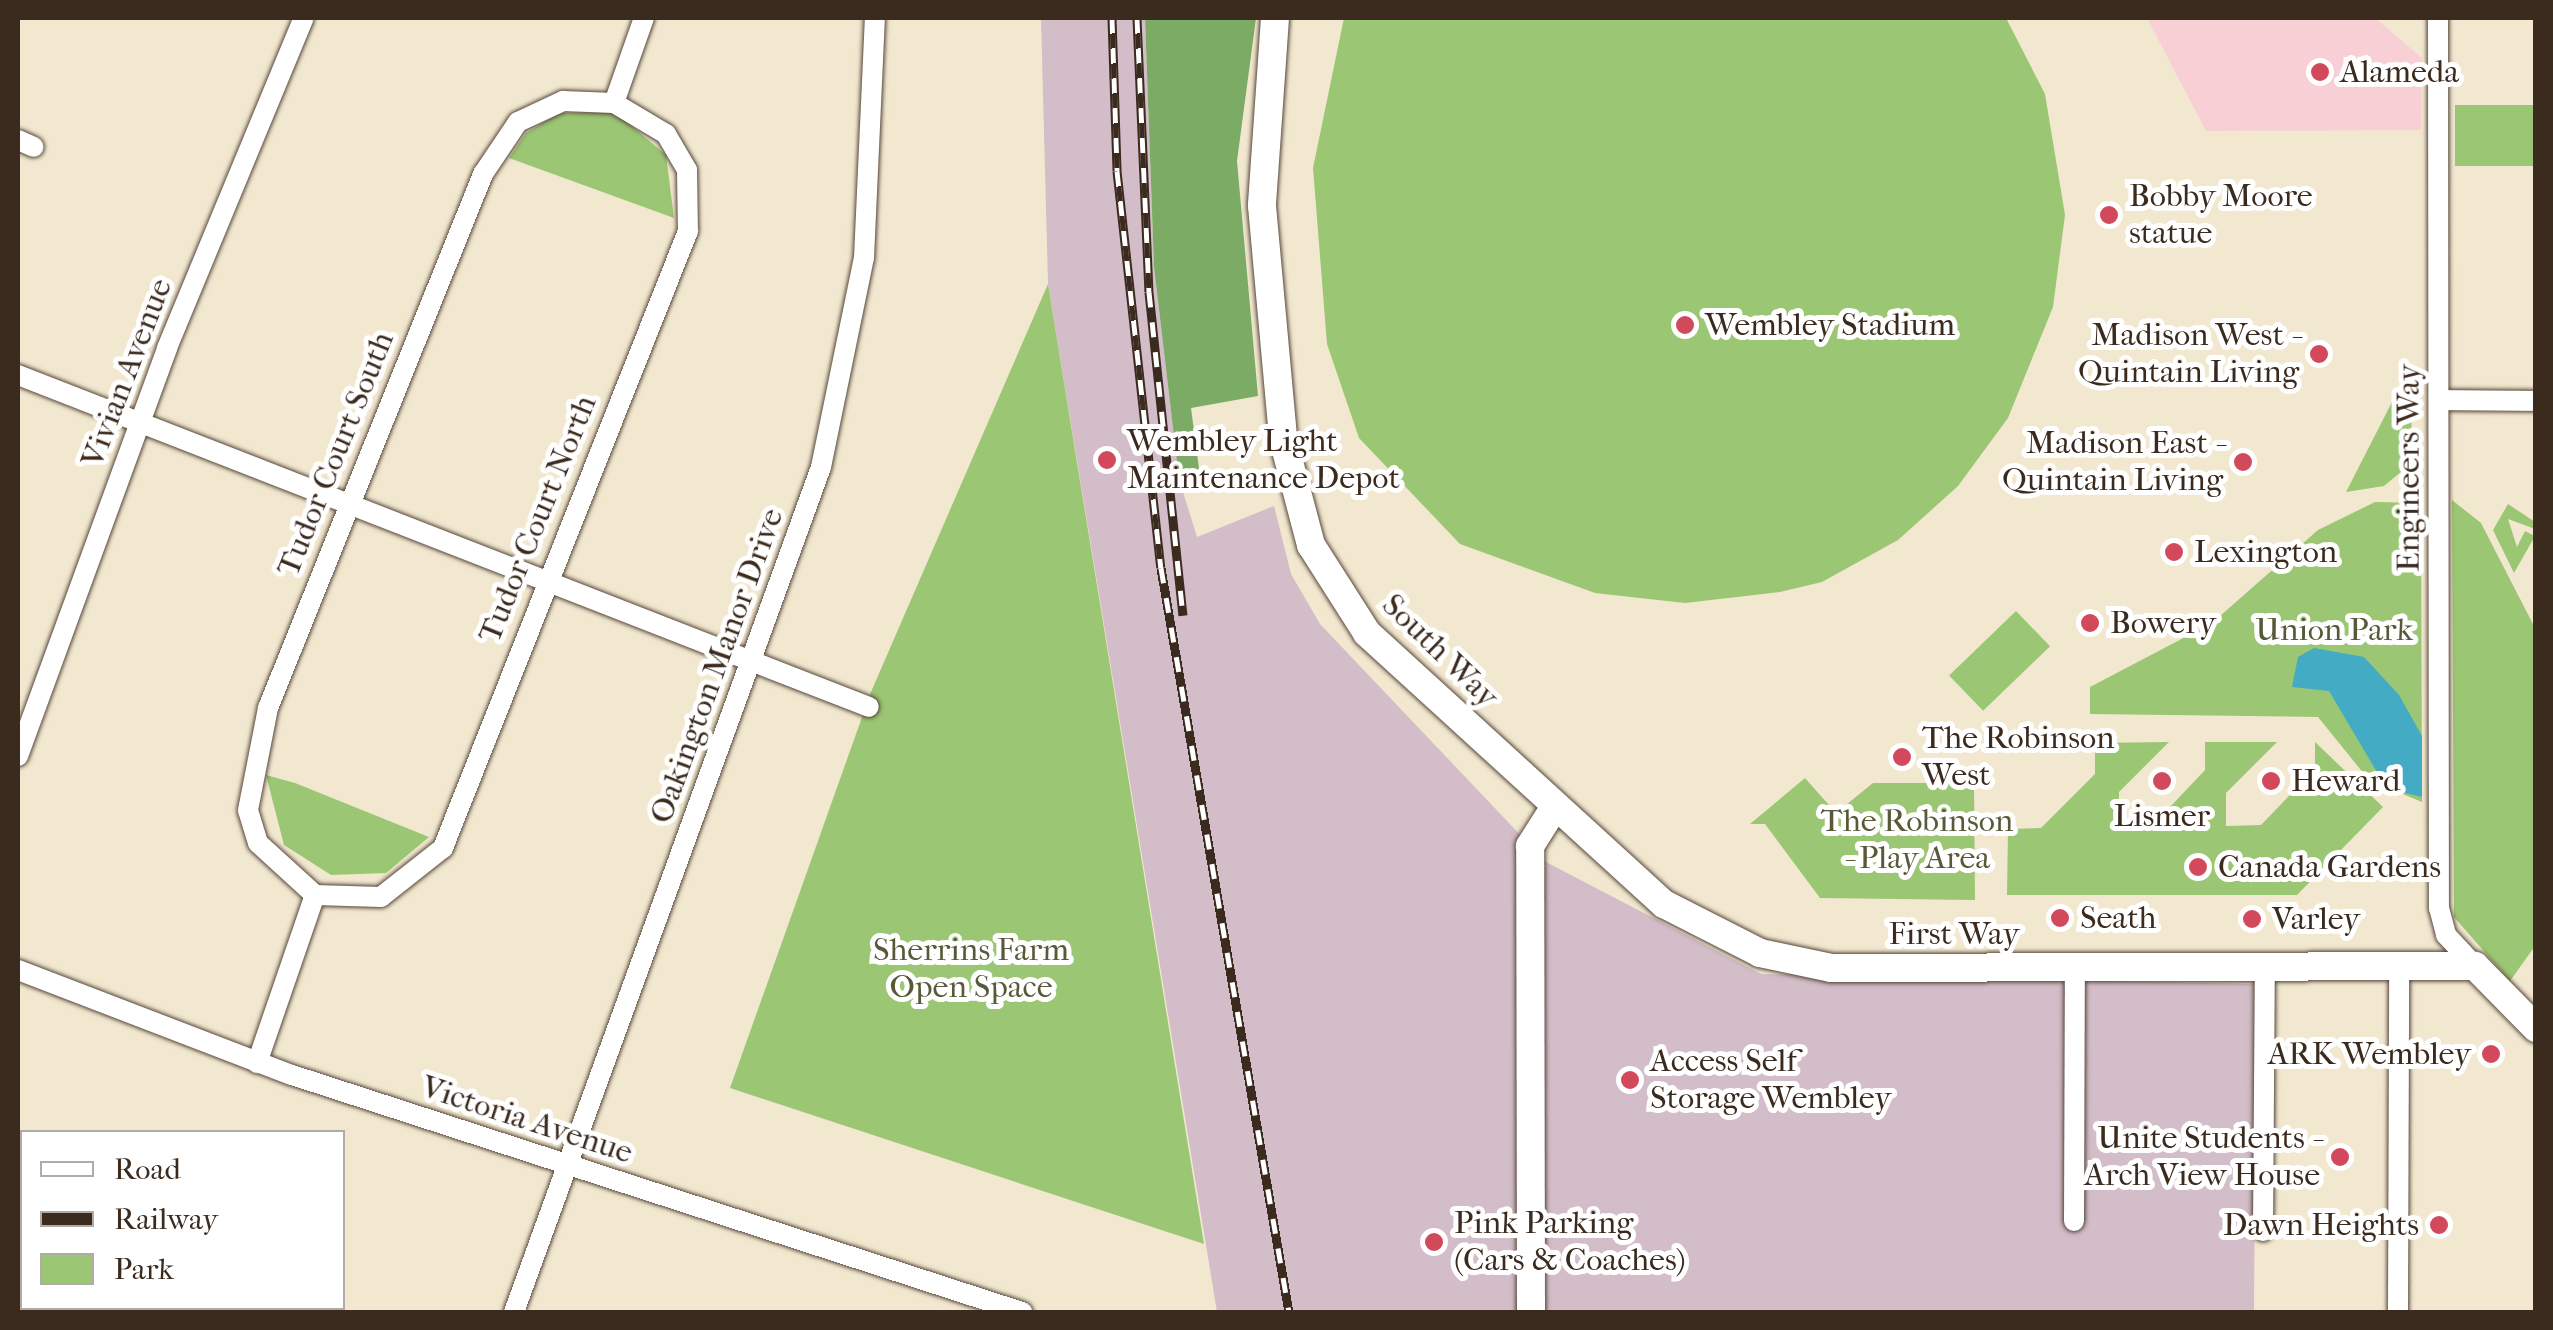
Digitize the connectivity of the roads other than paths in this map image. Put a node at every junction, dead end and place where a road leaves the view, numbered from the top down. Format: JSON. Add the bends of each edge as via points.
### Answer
{"nodes":[{"id":1,"x":304,"y":18,"type":"edge"},
{"id":2,"x":644,"y":18,"type":"edge"},
{"id":3,"x":875,"y":18,"type":"edge"},
{"id":4,"x":1275,"y":18,"type":"edge"},
{"id":5,"x":2438,"y":18,"type":"edge"},
{"id":6,"x":614,"y":103,"type":"junction"},
{"id":7,"x":18,"y":375,"type":"edge"},
{"id":8,"x":2440,"y":400,"type":"junction"},
{"id":9,"x":2536,"y":401,"type":"edge"},
{"id":10,"x":140,"y":420,"type":"junction"},
{"id":11,"x":348,"y":503,"type":"junction"},
{"id":12,"x":544,"y":581,"type":"junction"},
{"id":13,"x":750,"y":662,"type":"junction"},
{"id":14,"x":870,"y":706,"type":"dead end"},
{"id":15,"x":18,"y":756,"type":"edge"},
{"id":16,"x":1554,"y":808,"type":"junction"},
{"id":17,"x":315,"y":895,"type":"junction"},
{"id":18,"x":2440,"y":908,"type":"junction"},
{"id":19,"x":2474,"y":966,"type":"junction"},
{"id":20,"x":2075,"y":968,"type":"junction"},
{"id":21,"x":2402,"y":968,"type":"junction"},
{"id":22,"x":2265,"y":969,"type":"junction"},
{"id":23,"x":18,"y":970,"type":"edge"},
{"id":24,"x":2536,"y":1028,"type":"edge"},
{"id":25,"x":257,"y":1063,"type":"junction"},
{"id":26,"x":568,"y":1164,"type":"junction"},
{"id":27,"x":2074,"y":1222,"type":"dead end"},
{"id":28,"x":2262,"y":1231,"type":"dead end"},
{"id":29,"x":514,"y":1312,"type":"edge"},
{"id":30,"x":1022,"y":1312,"type":"edge"},
{"id":31,"x":1531,"y":1312,"type":"edge"},
{"id":32,"x":2398,"y":1312,"type":"edge"}],
"edges":[{"from":1,"to":10,"type":"street","name":"Vivian Avenue"},
{"from":2,"to":6,"type":"street"},
{"from":3,"to":13,"type":"street","name":"Oakington Manor Drive","via":[[850,355],[813,493]]},
{"from":4,"to":16,"type":"main road","name":"South Way","via":[[1263,222],[1283,440],[1311,545],[1367,633]]},
{"from":5,"to":8,"type":"street","name":"Engineers Way"},
{"from":6,"to":11,"type":"street","name":"Tudor Court South","via":[[563,101],[506,132]]},
{"from":6,"to":12,"type":"street","name":"Tudor Court North","via":[[644,116],[680,151],[692,198],[688,231]]},
{"from":7,"to":10,"type":"street"},
{"from":8,"to":9,"type":"street"},
{"from":8,"to":18,"type":"street","name":"Engineers Way"},
{"from":10,"to":11,"type":"street"},
{"from":10,"to":15,"type":"street","name":"Vivian Avenue"},
{"from":11,"to":12,"type":"street"},
{"from":11,"to":17,"type":"street","name":"Tudor Court South","via":[[248,777],[258,843]]},
{"from":12,"to":13,"type":"street"},
{"from":12,"to":17,"type":"street","name":"Tudor Court North","via":[[444,848],[381,897]]},
{"from":13,"to":14,"type":"street"},
{"from":13,"to":26,"type":"street","name":"Oakington Manor Drive"},
{"from":16,"to":20,"type":"main road","name":"First Way","via":[[1664,904],[1760,953],[1860,969]]},
{"from":16,"to":31,"type":"main road","via":[[1530,846]]},
{"from":17,"to":25,"type":"street"},
{"from":18,"to":19,"type":"street","name":"Engineers Way","via":[[2446,935]]},
{"from":18,"to":21,"type":"street","via":[[2435,946]]},
{"from":19,"to":21,"type":"main road","name":"First Way"},
{"from":19,"to":24,"type":"main road"},
{"from":20,"to":22,"type":"main road","name":"First Way"},
{"from":20,"to":27,"type":"street"},
{"from":21,"to":22,"type":"main road","name":"First Way"},
{"from":21,"to":32,"type":"street"},
{"from":22,"to":28,"type":"street"},
{"from":23,"to":25,"type":"street","name":"Victoria Avenue"},
{"from":25,"to":26,"type":"street","name":"Victoria Avenue"},
{"from":26,"to":29,"type":"street","name":"Oakington Manor Drive"},
{"from":26,"to":30,"type":"street","name":"Victoria Avenue"}]}
